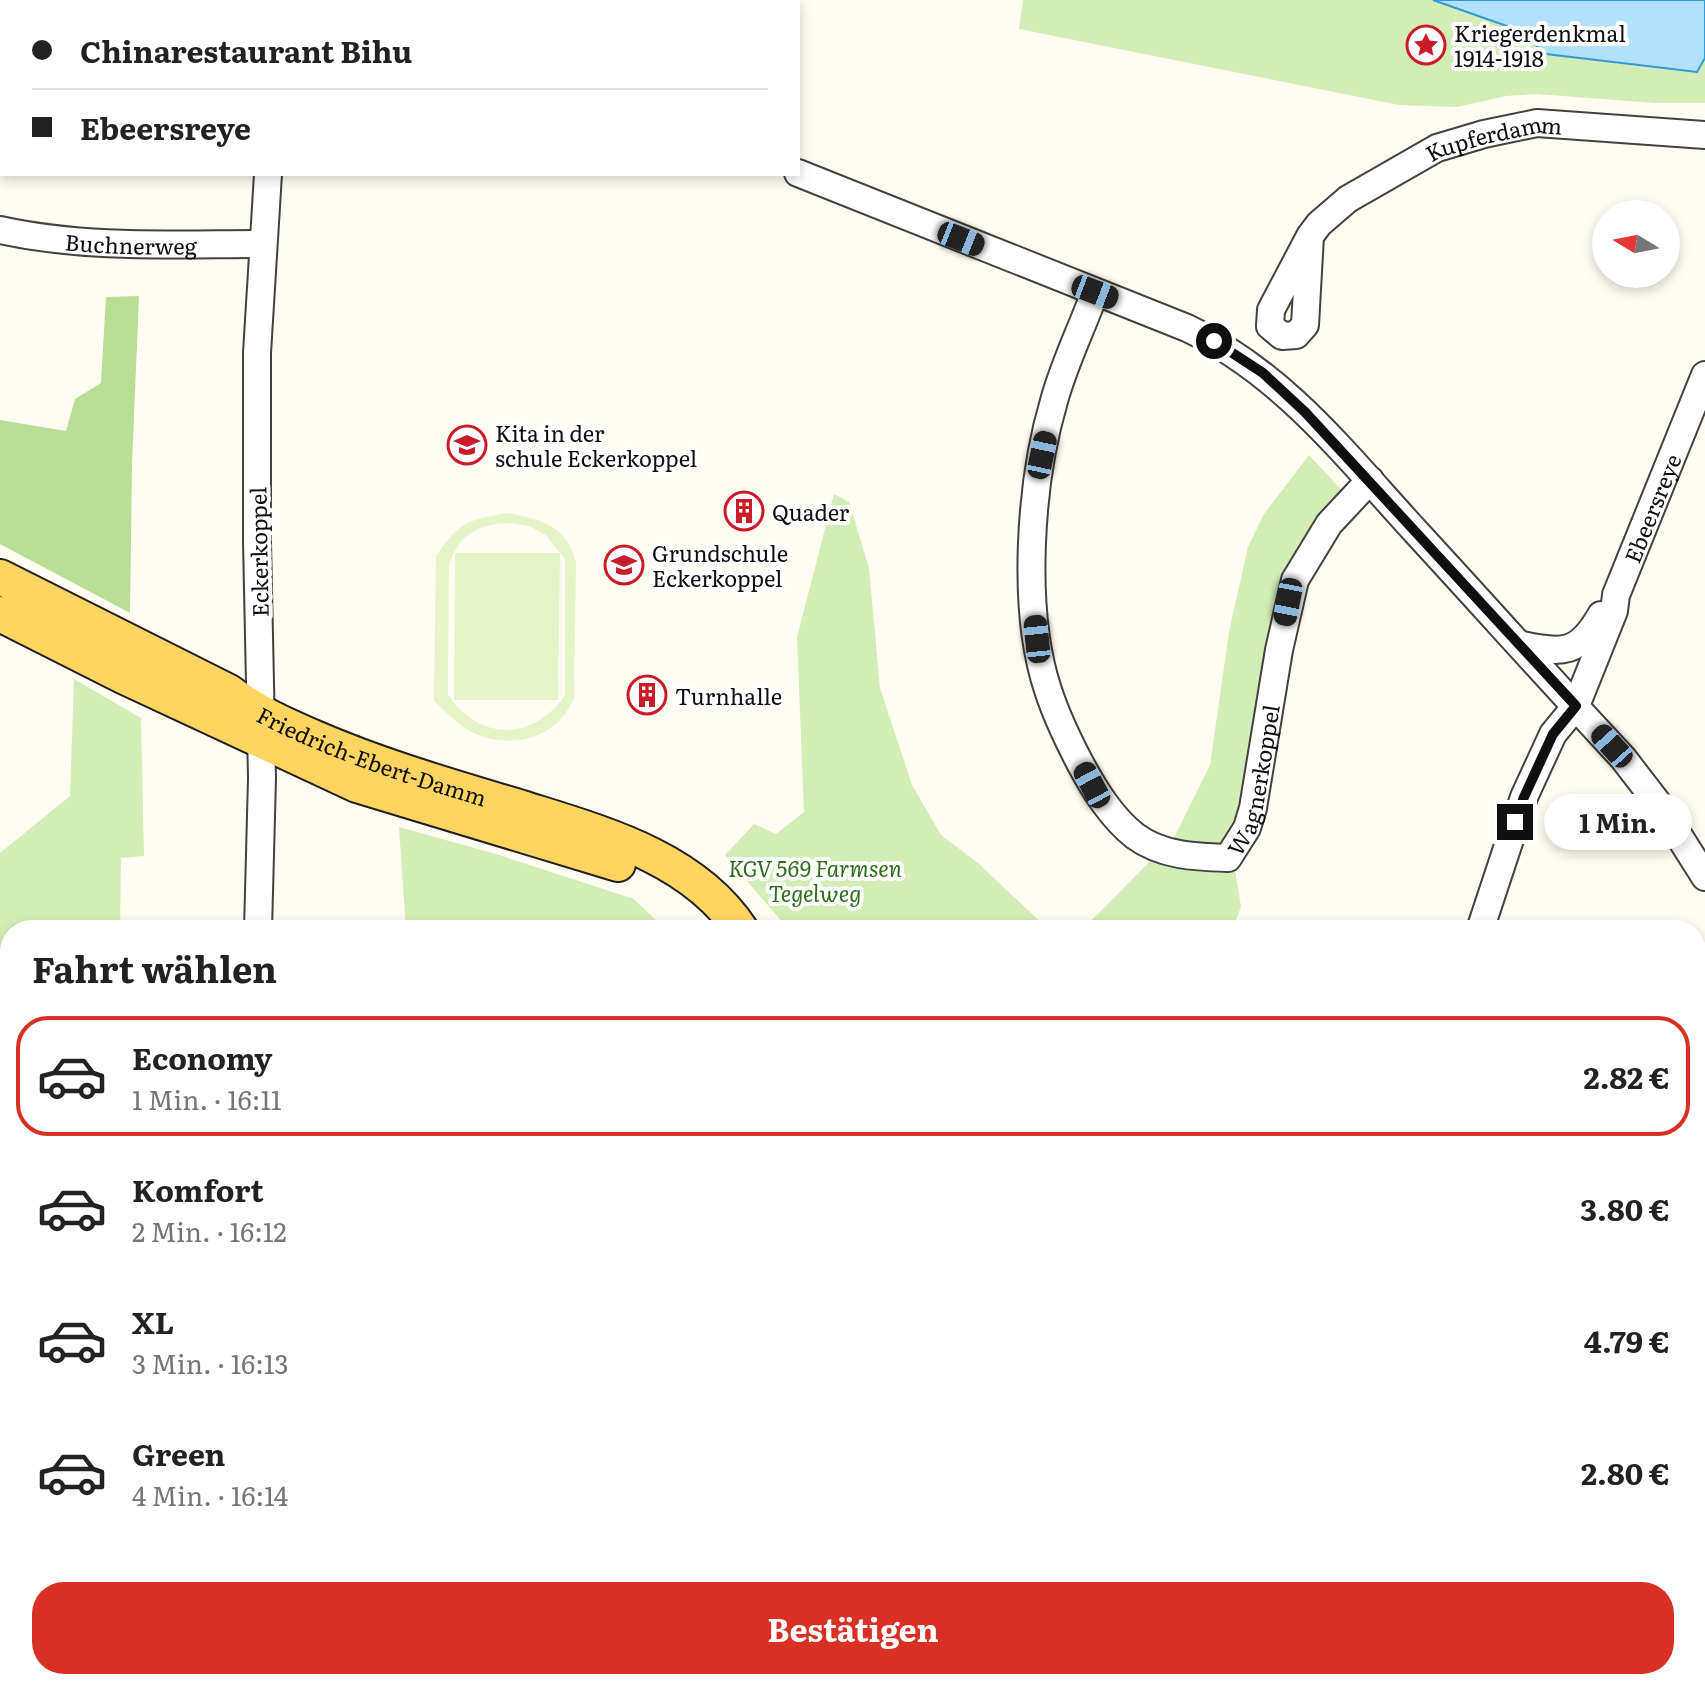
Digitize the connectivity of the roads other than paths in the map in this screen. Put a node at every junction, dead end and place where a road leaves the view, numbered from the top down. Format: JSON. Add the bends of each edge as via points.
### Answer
{"nodes":[{"id":1,"x":1705,"y":135,"type":"edge"},
{"id":2,"x":800,"y":174,"type":"edge"},
{"id":3,"x":268,"y":176,"type":"edge"},
{"id":4,"x":0,"y":230,"type":"edge"},
{"id":5,"x":1310,"y":236,"type":"dead end"},
{"id":6,"x":263,"y":244,"type":"junction"},
{"id":7,"x":1095,"y":292,"type":"junction"},
{"id":8,"x":1705,"y":375,"type":"edge"},
{"id":9,"x":1370,"y":480,"type":"junction"},
{"id":10,"x":0,"y":577,"type":"edge"},
{"id":11,"x":1616,"y":595,"type":"junction"},
{"id":12,"x":0,"y":614,"type":"edge"},
{"id":13,"x":1522,"y":645,"type":"junction"},
{"id":14,"x":1576,"y":706,"type":"junction"},
{"id":15,"x":195,"y":710,"type":"junction"},
{"id":16,"x":255,"y":711,"type":"junction"},
{"id":17,"x":1705,"y":877,"type":"edge"},
{"id":18,"x":258,"y":920,"type":"edge"},
{"id":19,"x":706,"y":920,"type":"edge"},
{"id":20,"x":731,"y":920,"type":"edge"},
{"id":21,"x":1483,"y":920,"type":"edge"}],
"edges":[{"from":1,"to":5,"type":"street","name":"Kupferdamm","via":[[1537,123],[1484,134],[1437,148],[1348,199]]},
{"from":2,"to":7,"type":"street"},
{"from":3,"to":6,"type":"street","name":"Eckerkoppel"},
{"from":4,"to":6,"type":"street","name":"Buchnerweg","via":[[103,244]]},
{"from":6,"to":16,"type":"street","name":"Eckerkoppel","via":[[257,353]]},
{"from":7,"to":9,"type":"street","via":[[1187,328],[1238,356],[1284,391]]},
{"from":7,"to":9,"type":"street","name":"Wagnerkoppel","via":[[1054,400],[1042,455],[1032,592],[1048,690],[1069,741],[1092,785],[1135,836],[1165,851],[1228,858],[1253,808],[1295,580],[1329,524]]},
{"from":8,"to":11,"type":"street","name":"Ebeersreye"},
{"from":9,"to":13,"type":"street"},
{"from":10,"to":16,"type":"main road","name":"Friedrich-Ebert-Damm","via":[[229,692]]},
{"from":11,"to":13,"type":"street","name":"Ebeersreye","via":[[1591,632],[1570,649],[1552,652]]},
{"from":11,"to":14,"type":"street","name":"Ebeersreye"},
{"from":12,"to":15,"type":"main road","name":"Friedrich-Ebert-Damm"},
{"from":13,"to":14,"type":"street"},
{"from":14,"to":17,"type":"street","via":[[1660,806]]},
{"from":14,"to":21,"type":"street","name":"Ebeersreye","via":[[1553,734],[1524,797]]},
{"from":15,"to":16,"type":"main road"},
{"from":15,"to":16,"type":"main road","name":"Friedrich-Ebert-Damm"},
{"from":16,"to":18,"type":"street","name":"Eckerkoppel"},
{"from":16,"to":19,"type":"main road","name":"Friedrich-Ebert-Damm","via":[[357,785],[641,871]]},
{"from":16,"to":20,"type":"main road","name":"Friedrich-Ebert-Damm","via":[[368,761],[651,853],[696,883]]}]}
